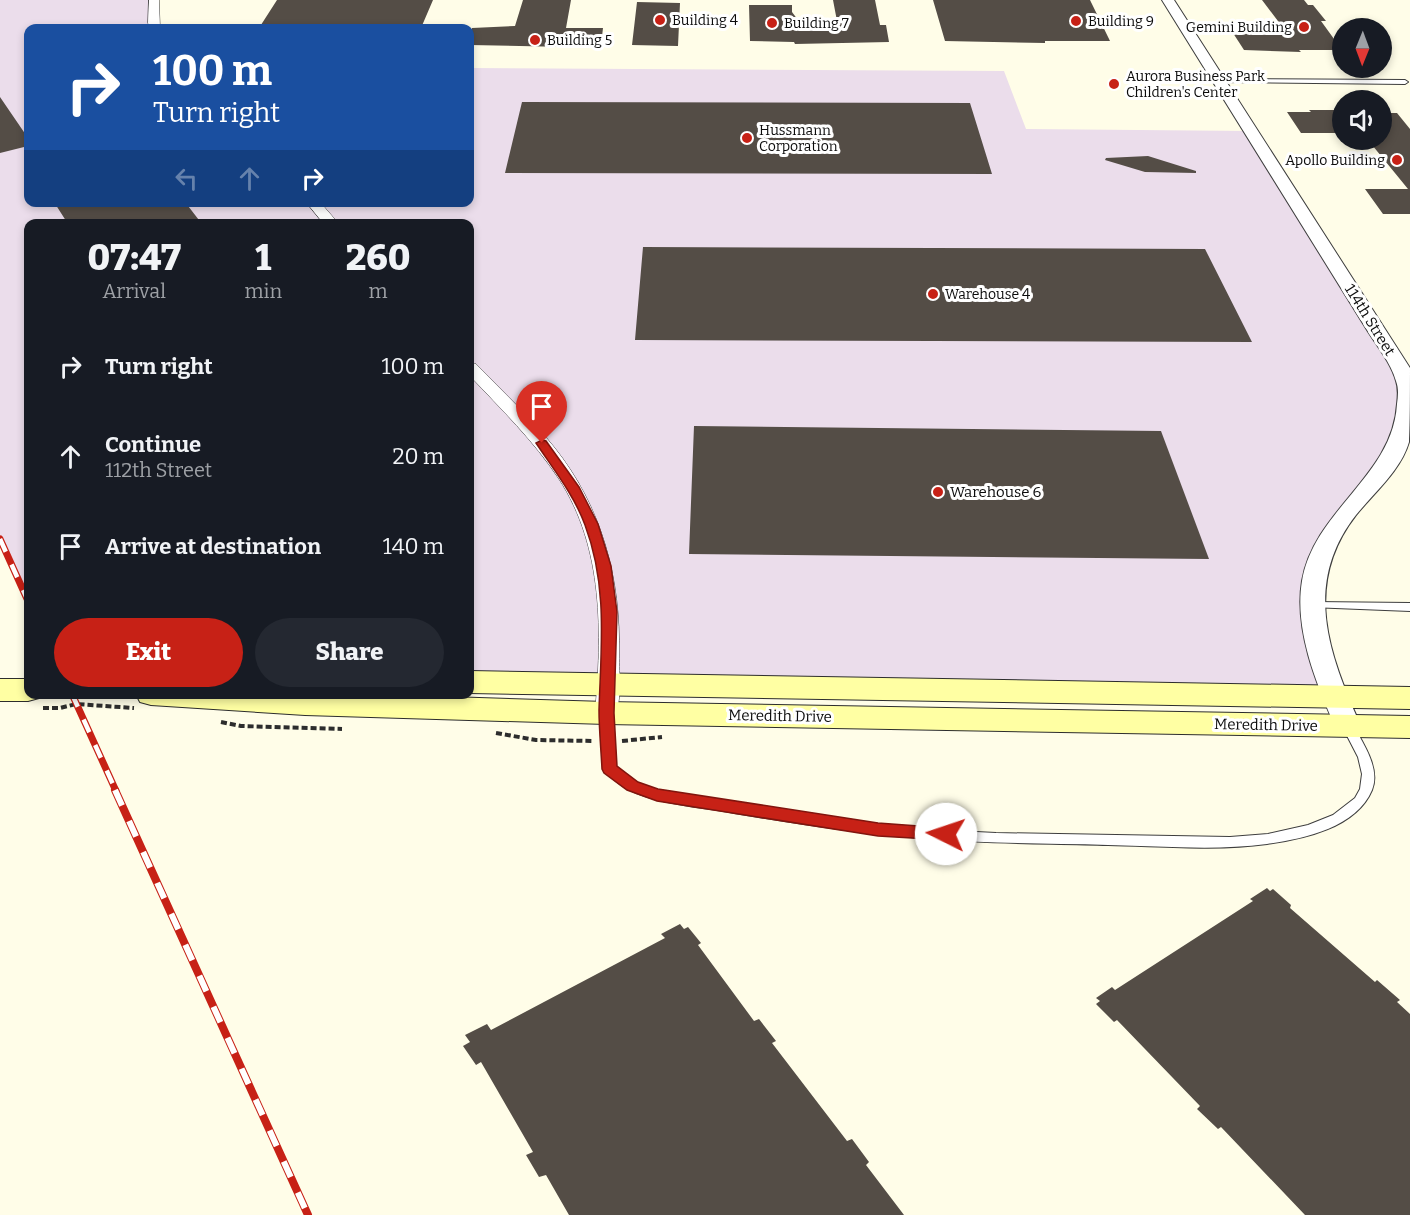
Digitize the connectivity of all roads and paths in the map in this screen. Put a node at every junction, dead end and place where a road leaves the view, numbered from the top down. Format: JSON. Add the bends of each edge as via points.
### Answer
{"nodes":[{"id":1,"x":154,"y":0,"type":"edge"},
{"id":2,"x":1168,"y":0,"type":"edge"},
{"id":3,"x":153,"y":24,"type":"edge"},
{"id":4,"x":1219,"y":81,"type":"junction"},
{"id":5,"x":1405,"y":82,"type":"dead end"},
{"id":6,"x":317,"y":207,"type":"edge"},
{"id":7,"x":327,"y":219,"type":"edge"},
{"id":8,"x":474,"y":371,"type":"edge"},
{"id":9,"x":1314,"y":605,"type":"junction"},
{"id":10,"x":1409,"y":610,"type":"edge"},
{"id":11,"x":0,"y":671,"type":"edge"},
{"id":12,"x":24,"y":671,"type":"edge"},
{"id":13,"x":474,"y":682,"type":"edge"},
{"id":14,"x":0,"y":690,"type":"edge"},
{"id":15,"x":24,"y":690,"type":"edge"},
{"id":16,"x":1334,"y":697,"type":"junction"},
{"id":17,"x":1410,"y":698,"type":"edge"},
{"id":18,"x":228,"y":699,"type":"edge"},
{"id":19,"x":608,"y":699,"type":"junction"},
{"id":20,"x":1348,"y":726,"type":"junction"},
{"id":21,"x":1410,"y":727,"type":"edge"}],
"edges":[{"from":1,"to":3,"type":"street"},
{"from":2,"to":4,"type":"street","name":"114th Street"},
{"from":4,"to":5,"type":"lane"},
{"from":4,"to":9,"type":"street","name":"114th Street","via":[[1382,338],[1408,387],[1406,429],[1400,448],[1392,463],[1334,530],[1313,583]]},
{"from":6,"to":7,"type":"street"},
{"from":8,"to":19,"type":"street","via":[[549,452],[573,487],[591,524],[604,566],[610,612]]},
{"from":9,"to":10,"type":"lane"},
{"from":9,"to":16,"type":"street","name":"114th Street"},
{"from":11,"to":12,"type":"main road"},
{"from":13,"to":19,"type":"main road","name":"Meredith Drive"},
{"from":14,"to":15,"type":"main road"},
{"from":16,"to":17,"type":"main road","name":"Meredith Drive"},
{"from":16,"to":19,"type":"main road","name":"Meredith Drive"},
{"from":16,"to":20,"type":"street","name":"114th Street"},
{"from":18,"to":19,"type":"main road","name":"Meredith Drive","via":[[305,704]]},
{"from":19,"to":20,"type":"main road","name":"Meredith Drive"},
{"from":19,"to":20,"type":"lane","via":[[610,769],[632,786],[657,795],[878,829],[1027,838],[1208,842],[1269,839],[1339,819],[1357,804],[1367,788],[1368,774]]},
{"from":20,"to":21,"type":"main road","name":"Meredith Drive"}]}
